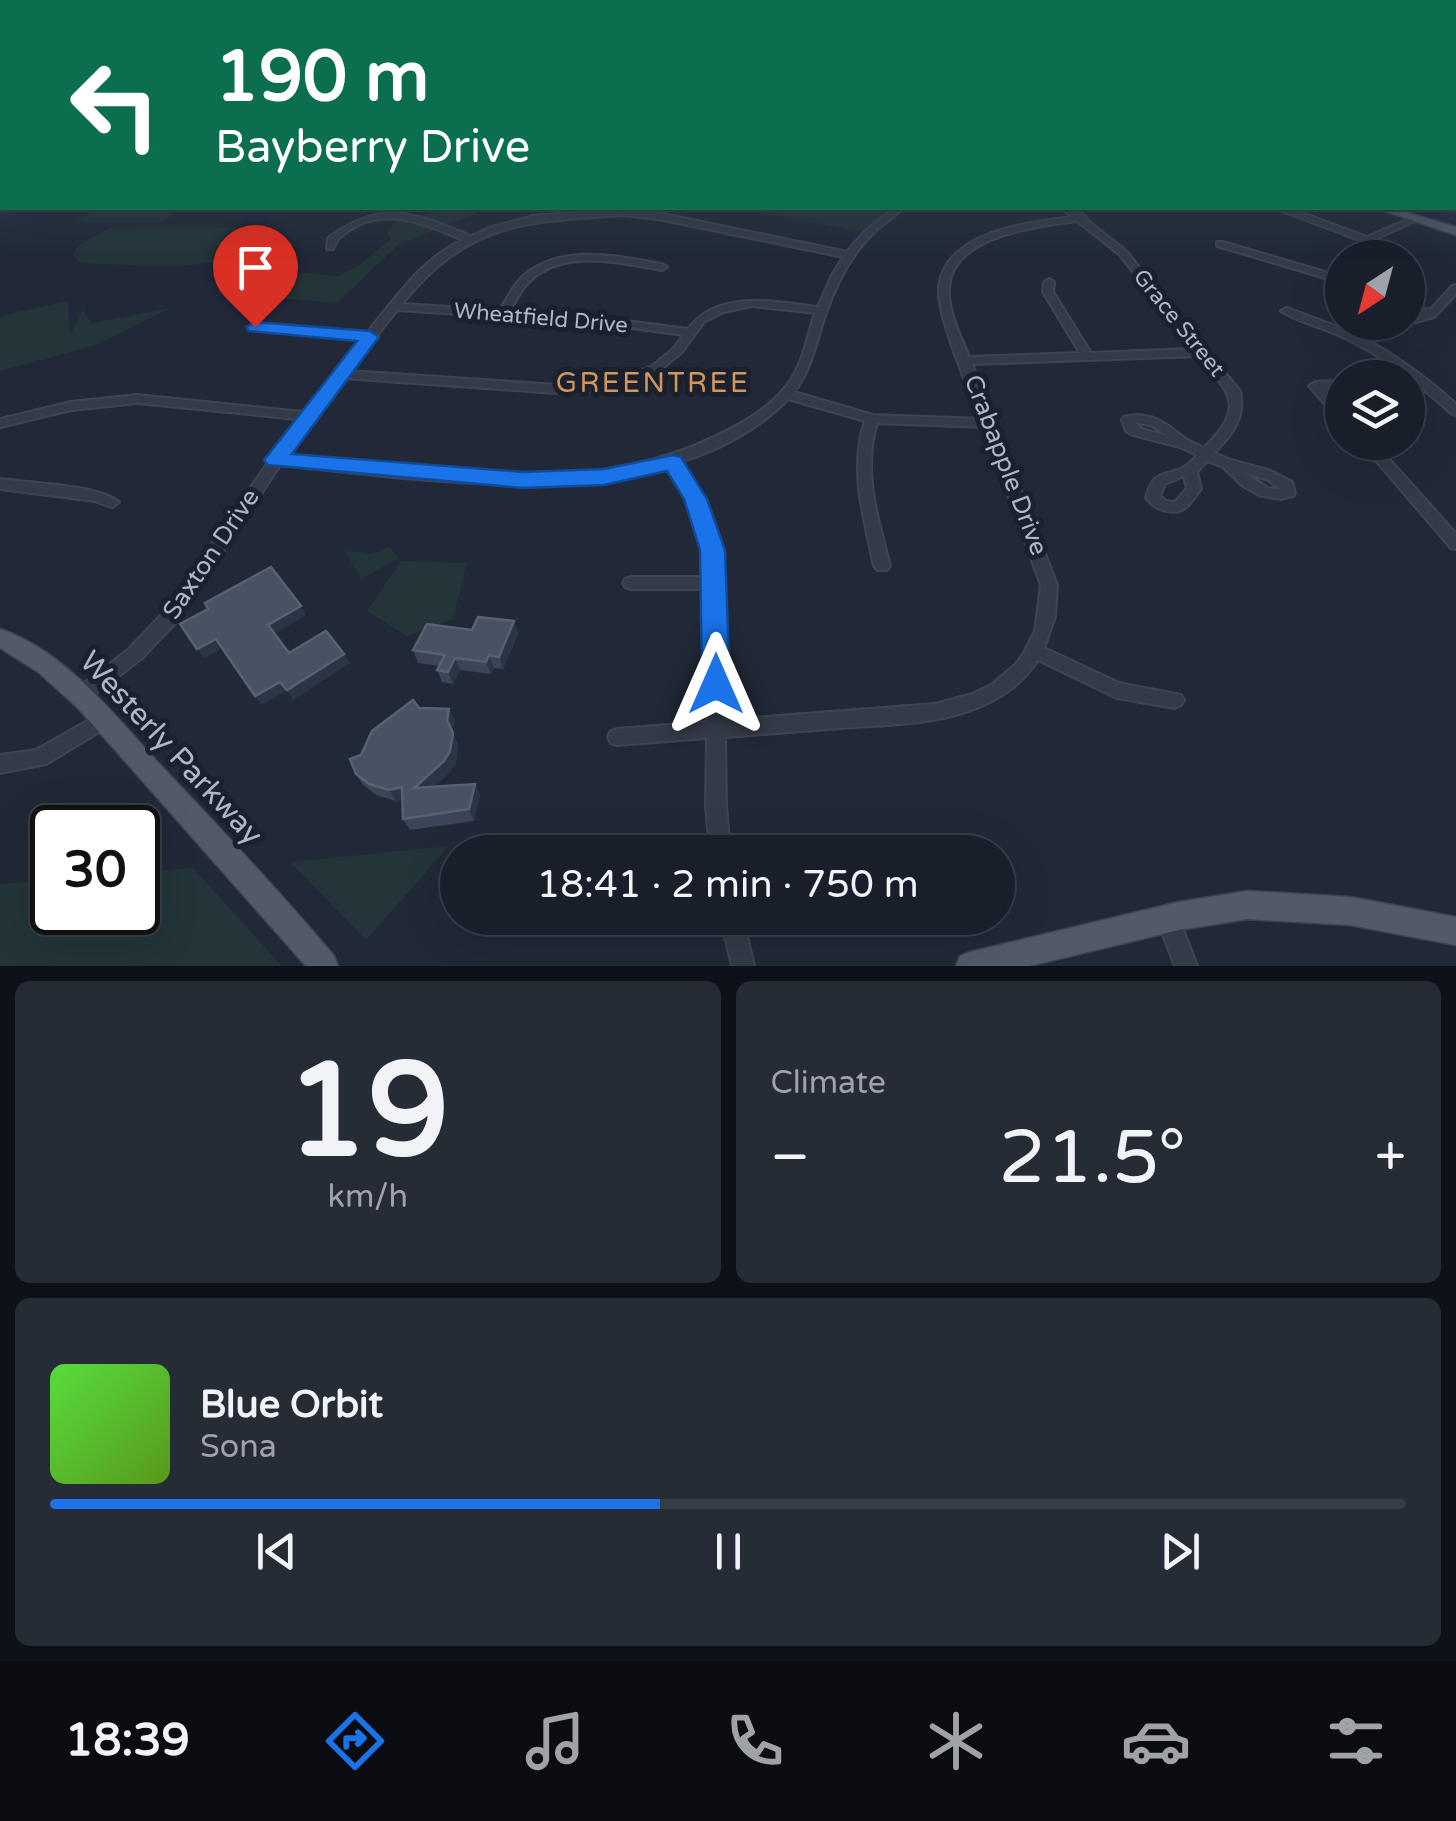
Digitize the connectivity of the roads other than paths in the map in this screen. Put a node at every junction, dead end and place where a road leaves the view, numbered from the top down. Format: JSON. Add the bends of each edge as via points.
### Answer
{"nodes":[{"id":1,"x":895,"y":210,"type":"edge"},
{"id":2,"x":1069,"y":210,"type":"edge"},
{"id":3,"x":1288,"y":210,"type":"edge"},
{"id":4,"x":1388,"y":210,"type":"edge"},
{"id":5,"x":1390,"y":210,"type":"edge"},
{"id":6,"x":1082,"y":218,"type":"junction"},
{"id":7,"x":1418,"y":218,"type":"junction"},
{"id":8,"x":1403,"y":223,"type":"junction"},
{"id":9,"x":1456,"y":232,"type":"edge"},
{"id":10,"x":470,"y":239,"type":"junction"},
{"id":11,"x":1367,"y":240,"type":"joint"},
{"id":12,"x":1220,"y":244,"type":"dead end"},
{"id":13,"x":330,"y":247,"type":"dead end"},
{"id":14,"x":847,"y":255,"type":"junction"},
{"id":15,"x":662,"y":267,"type":"dead end"},
{"id":16,"x":1325,"y":275,"type":"edge"},
{"id":17,"x":1049,"y":282,"type":"dead end"},
{"id":18,"x":1456,"y":288,"type":"edge"},
{"id":19,"x":394,"y":306,"type":"junction"},
{"id":20,"x":822,"y":311,"type":"junction"},
{"id":21,"x":1286,"y":311,"type":"dead end"},
{"id":22,"x":1425,"y":312,"type":"edge"},
{"id":23,"x":503,"y":314,"type":"junction"},
{"id":24,"x":1430,"y":314,"type":"junction"},
{"id":25,"x":1425,"y":316,"type":"edge"},
{"id":26,"x":1325,"y":325,"type":"edge"},
{"id":27,"x":255,"y":327,"type":"dead end"},
{"id":28,"x":688,"y":332,"type":"junction"},
{"id":29,"x":370,"y":337,"type":"junction"},
{"id":30,"x":1363,"y":340,"type":"edge"},
{"id":31,"x":1202,"y":352,"type":"junction"},
{"id":32,"x":1087,"y":356,"type":"junction"},
{"id":33,"x":965,"y":360,"type":"junction"},
{"id":34,"x":341,"y":374,"type":"junction"},
{"id":35,"x":1426,"y":383,"type":"joint"},
{"id":36,"x":786,"y":394,"type":"junction"},
{"id":37,"x":1456,"y":411,"type":"edge"},
{"id":38,"x":306,"y":416,"type":"junction"},
{"id":39,"x":872,"y":419,"type":"junction"},
{"id":40,"x":0,"y":423,"type":"edge"},
{"id":41,"x":989,"y":423,"type":"junction"},
{"id":42,"x":1182,"y":443,"type":"dead end"},
{"id":43,"x":1204,"y":454,"type":"junction"},
{"id":44,"x":276,"y":460,"type":"junction"},
{"id":45,"x":1382,"y":460,"type":"edge"},
{"id":46,"x":673,"y":462,"type":"junction"},
{"id":47,"x":1228,"y":464,"type":"dead end"},
{"id":48,"x":1190,"y":470,"type":"dead end"},
{"id":49,"x":0,"y":484,"type":"edge"},
{"id":50,"x":112,"y":502,"type":"dead end"},
{"id":51,"x":1456,"y":544,"type":"edge"},
{"id":52,"x":882,"y":566,"type":"dead end"},
{"id":53,"x":716,"y":582,"type":"junction"},
{"id":54,"x":631,"y":583,"type":"dead end"},
{"id":55,"x":0,"y":638,"type":"edge"},
{"id":56,"x":1035,"y":652,"type":"junction"},
{"id":57,"x":80,"y":696,"type":"junction"},
{"id":58,"x":1175,"y":700,"type":"dead end"},
{"id":59,"x":103,"y":720,"type":"junction"},
{"id":60,"x":716,"y":730,"type":"junction"},
{"id":61,"x":617,"y":737,"type":"dead end"},
{"id":62,"x":0,"y":764,"type":"edge"},
{"id":63,"x":719,"y":835,"type":"edge"},
{"id":64,"x":284,"y":916,"type":"junction"},
{"id":65,"x":1168,"y":919,"type":"junction"},
{"id":66,"x":1456,"y":931,"type":"edge"},
{"id":67,"x":736,"y":935,"type":"edge"},
{"id":68,"x":324,"y":966,"type":"edge"},
{"id":69,"x":337,"y":966,"type":"edge"},
{"id":70,"x":743,"y":966,"type":"edge"},
{"id":71,"x":970,"y":966,"type":"edge"},
{"id":72,"x":1186,"y":966,"type":"edge"}],
"edges":[{"from":1,"to":14,"type":"street"},
{"from":2,"to":6,"type":"street","name":"Grace Street"},
{"from":3,"to":11,"type":"street"},
{"from":4,"to":8,"type":"street"},
{"from":5,"to":7,"type":"main road"},
{"from":6,"to":31,"type":"street","name":"Grace Street","via":[[1123,253]]},
{"from":6,"to":33,"type":"street","name":"Crabapple Drive","via":[[998,233],[952,262],[942,298]]},
{"from":7,"to":8,"type":"street"},
{"from":7,"to":9,"type":"main road"},
{"from":8,"to":11,"type":"street"},
{"from":10,"to":13,"type":"street","via":[[419,217],[390,215],[350,225]]},
{"from":10,"to":14,"type":"street","name":"Saxton Drive","via":[[534,219],[622,212]]},
{"from":10,"to":19,"type":"street","name":"Saxton Drive","via":[[435,260]]},
{"from":12,"to":16,"type":"street"},
{"from":14,"to":20,"type":"street"},
{"from":15,"to":23,"type":"street","via":[[600,258],[558,262],[523,282]]},
{"from":17,"to":32,"type":"street","via":[[1048,292]]},
{"from":18,"to":24,"type":"street"},
{"from":19,"to":23,"type":"street","name":"Wheatfield Drive"},
{"from":19,"to":29,"type":"street","name":"Saxton Drive"},
{"from":20,"to":28,"type":"street","via":[[740,304],[711,313]]},
{"from":20,"to":36,"type":"street","via":[[804,366]]},
{"from":21,"to":26,"type":"street"},
{"from":22,"to":24,"type":"street"},
{"from":23,"to":28,"type":"street","name":"Wheatfield Drive"},
{"from":24,"to":25,"type":"street"},
{"from":27,"to":29,"type":"street"},
{"from":28,"to":34,"type":"street","via":[[655,369],[605,387],[557,390]]},
{"from":29,"to":34,"type":"street","name":"Saxton Drive"},
{"from":30,"to":35,"type":"street"},
{"from":31,"to":32,"type":"street"},
{"from":31,"to":43,"type":"street","name":"Grace Street","via":[[1234,391],[1238,407]]},
{"from":32,"to":33,"type":"street"},
{"from":33,"to":41,"type":"street","name":"Crabapple Drive"},
{"from":34,"to":38,"type":"street","name":"Saxton Drive"},
{"from":35,"to":37,"type":"street"},
{"from":36,"to":39,"type":"street"},
{"from":36,"to":46,"type":"street","via":[[731,436]]},
{"from":38,"to":40,"type":"street","via":[[137,399]]},
{"from":38,"to":44,"type":"street","name":"Saxton Drive"},
{"from":39,"to":41,"type":"street"},
{"from":39,"to":52,"type":"street","via":[[864,478]]},
{"from":41,"to":56,"type":"street","name":"Crabapple Drive","via":[[1049,585],[1050,609]]},
{"from":42,"to":43,"type":"street"},
{"from":43,"to":47,"type":"street"},
{"from":43,"to":48,"type":"street"},
{"from":44,"to":46,"type":"street","via":[[523,480],[604,477]]},
{"from":44,"to":57,"type":"street","name":"Saxton Drive","via":[[173,614]]},
{"from":45,"to":51,"type":"street"},
{"from":46,"to":53,"type":"street","via":[[706,522]]},
{"from":49,"to":50,"type":"street"},
{"from":53,"to":54,"type":"street"},
{"from":53,"to":60,"type":"street"},
{"from":55,"to":57,"type":"main road","name":"Westerly Parkway","via":[[43,662]]},
{"from":56,"to":58,"type":"street","via":[[1118,690]]},
{"from":56,"to":60,"type":"street","name":"Crabapple Drive","via":[[1000,688],[949,710]]},
{"from":57,"to":59,"type":"main road","name":"Westerly Parkway"},
{"from":59,"to":62,"type":"street","via":[[39,758]]},
{"from":59,"to":64,"type":"main road","name":"Westerly Parkway"},
{"from":60,"to":61,"type":"street","name":"Crabapple Drive"},
{"from":60,"to":63,"type":"street"},
{"from":64,"to":68,"type":"main road","name":"Westerly Parkway"},
{"from":64,"to":69,"type":"main road","name":"Westerly Parkway"},
{"from":65,"to":66,"type":"main road","via":[[1248,905],[1294,905]]},
{"from":65,"to":71,"type":"main road"},
{"from":65,"to":72,"type":"street"},
{"from":67,"to":70,"type":"street"}]}
